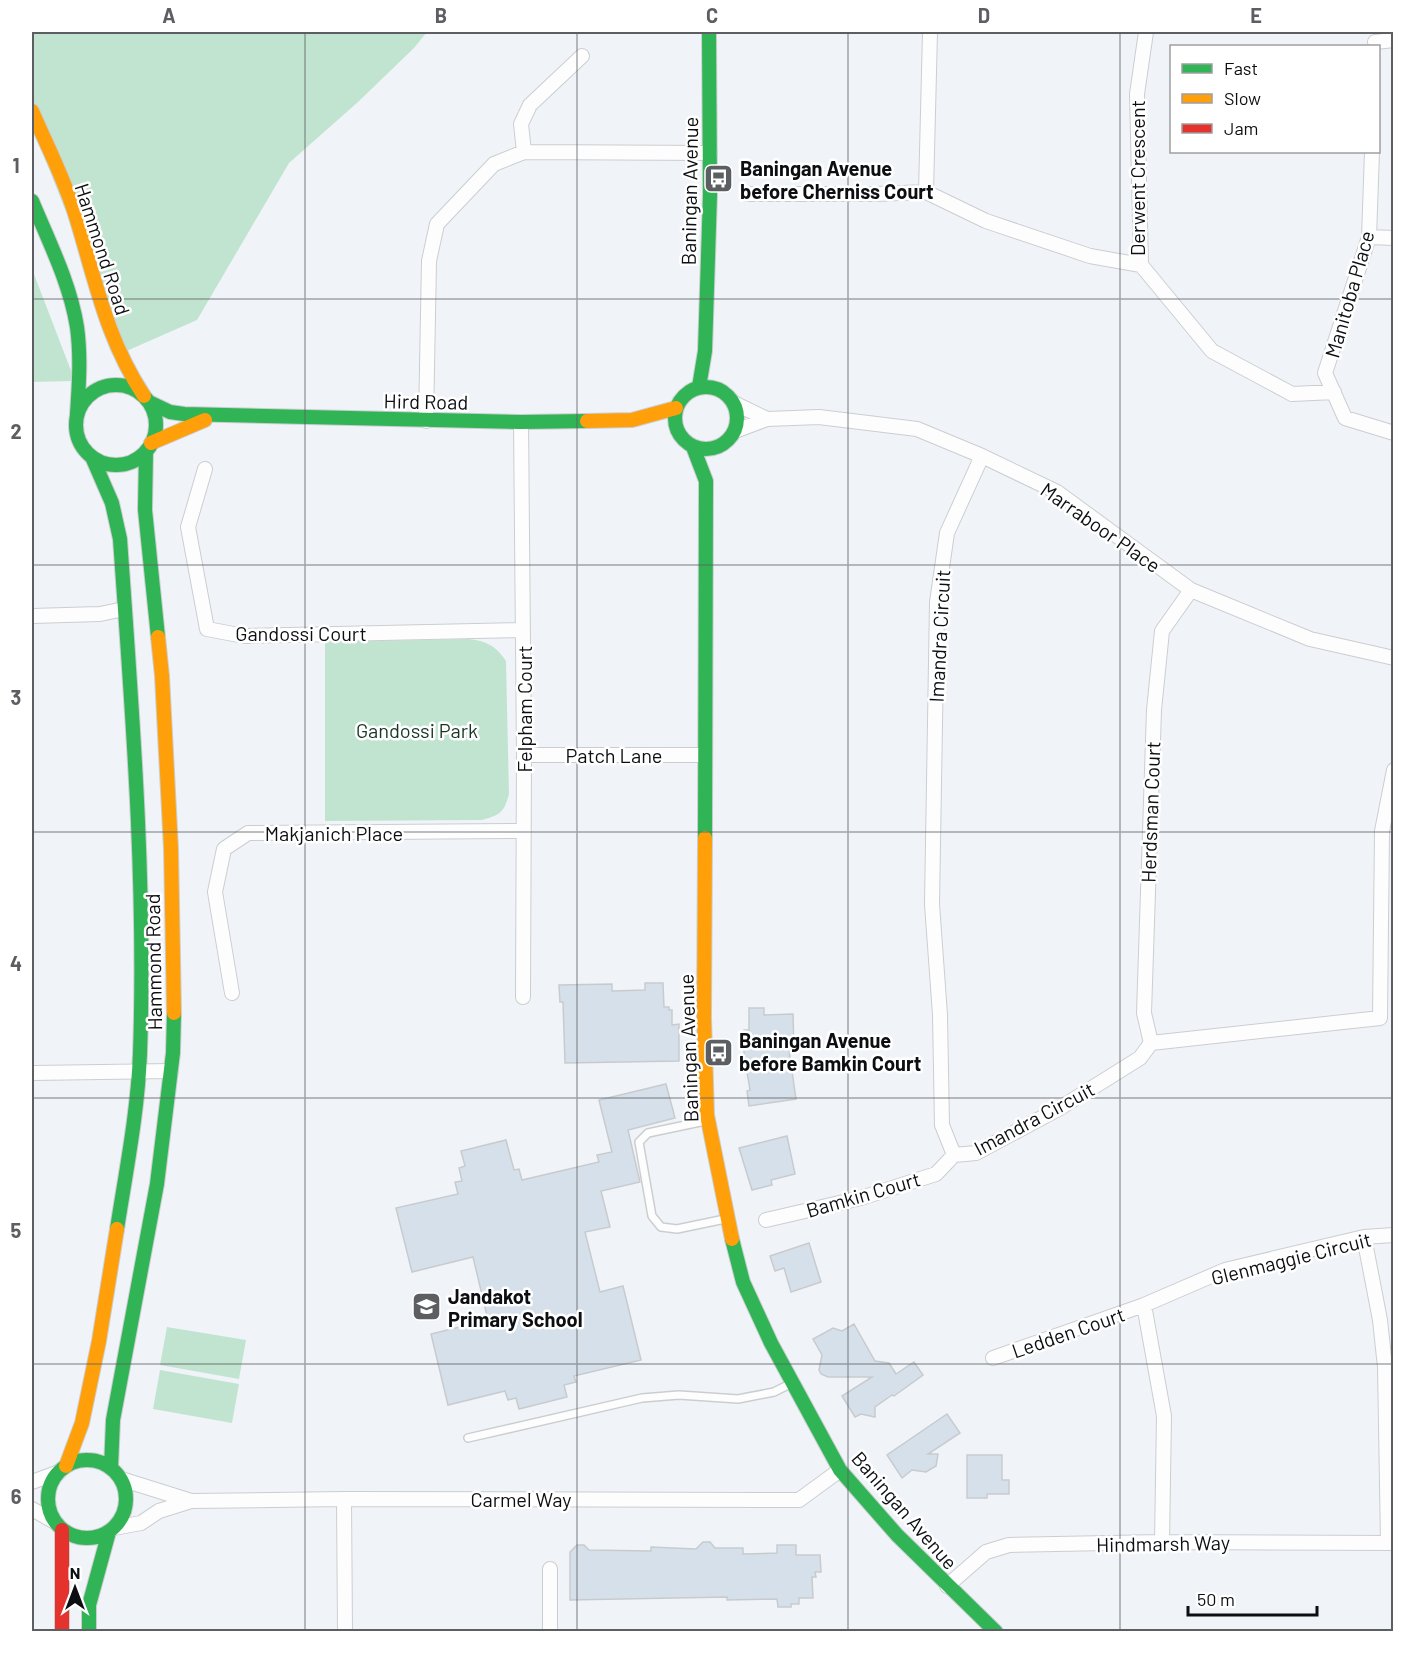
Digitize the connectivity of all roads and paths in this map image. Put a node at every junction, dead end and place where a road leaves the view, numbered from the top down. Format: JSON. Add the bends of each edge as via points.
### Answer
{"nodes":[{"id":1,"x":709,"y":32,"type":"edge"},
{"id":2,"x":930,"y":32,"type":"edge"},
{"id":3,"x":1146,"y":32,"type":"edge"},
{"id":4,"x":1375,"y":40,"type":"edge"},
{"id":5,"x":1394,"y":40,"type":"edge"},
{"id":6,"x":582,"y":56,"type":"dead end"},
{"id":7,"x":32,"y":111,"type":"edge"},
{"id":8,"x":524,"y":152,"type":"junction"},
{"id":9,"x":710,"y":153,"type":"junction"},
{"id":10,"x":1372,"y":153,"type":"edge"},
{"id":11,"x":926,"y":192,"type":"junction"},
{"id":12,"x":747,"y":194,"type":"dead end"},
{"id":13,"x":32,"y":201,"type":"edge"},
{"id":14,"x":1369,"y":237,"type":"junction"},
{"id":15,"x":1394,"y":238,"type":"edge"},
{"id":16,"x":1141,"y":265,"type":"junction"},
{"id":17,"x":705,"y":351,"type":"junction"},
{"id":18,"x":699,"y":387,"type":"junction"},
{"id":19,"x":718,"y":388,"type":"junction"},
{"id":20,"x":1334,"y":392,"type":"junction"},
{"id":21,"x":147,"y":399,"type":"junction"},
{"id":22,"x":734,"y":403,"type":"junction"},
{"id":23,"x":676,"y":408,"type":"junction"},
{"id":24,"x":77,"y":414,"type":"junction"},
{"id":25,"x":219,"y":416,"type":"junction"},
{"id":26,"x":767,"y":419,"type":"junction"},
{"id":27,"x":632,"y":420,"type":"junction"},
{"id":28,"x":426,"y":421,"type":"junction"},
{"id":29,"x":521,"y":422,"type":"junction"},
{"id":30,"x":666,"y":428,"type":"junction"},
{"id":31,"x":735,"y":430,"type":"junction"},
{"id":32,"x":1394,"y":433,"type":"edge"},
{"id":33,"x":720,"y":446,"type":"junction"},
{"id":34,"x":149,"y":447,"type":"junction"},
{"id":35,"x":693,"y":447,"type":"junction"},
{"id":36,"x":982,"y":456,"type":"junction"},
{"id":37,"x":92,"y":457,"type":"junction"},
{"id":38,"x":205,"y":470,"type":"dead end"},
{"id":39,"x":706,"y":481,"type":"junction"},
{"id":40,"x":1191,"y":590,"type":"junction"},
{"id":41,"x":124,"y":609,"type":"junction"},
{"id":42,"x":32,"y":616,"type":"edge"},
{"id":43,"x":523,"y":630,"type":"junction"},
{"id":44,"x":1394,"y":658,"type":"edge"},
{"id":45,"x":524,"y":755,"type":"junction"},
{"id":46,"x":705,"y":755,"type":"junction"},
{"id":47,"x":1394,"y":770,"type":"edge"},
{"id":48,"x":524,"y":831,"type":"junction"},
{"id":49,"x":232,"y":993,"type":"dead end"},
{"id":50,"x":523,"y":997,"type":"dead end"},
{"id":51,"x":1387,"y":1019,"type":"edge"},
{"id":52,"x":1151,"y":1043,"type":"junction"},
{"id":53,"x":171,"y":1071,"type":"junction"},
{"id":54,"x":138,"y":1072,"type":"junction"},
{"id":55,"x":32,"y":1073,"type":"edge"},
{"id":56,"x":708,"y":1120,"type":"junction"},
{"id":57,"x":954,"y":1155,"type":"junction"},
{"id":58,"x":728,"y":1218,"type":"junction"},
{"id":59,"x":766,"y":1220,"type":"dead end"},
{"id":60,"x":1394,"y":1235,"type":"edge"},
{"id":61,"x":1364,"y":1237,"type":"junction"},
{"id":62,"x":1144,"y":1305,"type":"junction"},
{"id":63,"x":993,"y":1358,"type":"dead end"},
{"id":64,"x":793,"y":1382,"type":"junction"},
{"id":65,"x":468,"y":1438,"type":"dead end"},
{"id":66,"x":111,"y":1468,"type":"junction"},
{"id":67,"x":62,"y":1469,"type":"junction"},
{"id":68,"x":840,"y":1470,"type":"junction"},
{"id":69,"x":121,"y":1479,"type":"junction"},
{"id":70,"x":32,"y":1482,"type":"edge"},
{"id":71,"x":344,"y":1499,"type":"junction"},
{"id":72,"x":191,"y":1501,"type":"junction"},
{"id":73,"x":32,"y":1509,"type":"edge"},
{"id":74,"x":59,"y":1526,"type":"junction"},
{"id":75,"x":111,"y":1530,"type":"junction"},
{"id":76,"x":1162,"y":1542,"type":"junction"},
{"id":77,"x":1391,"y":1543,"type":"edge"},
{"id":78,"x":550,"y":1569,"type":"dead end"},
{"id":79,"x":946,"y":1586,"type":"junction"},
{"id":80,"x":62,"y":1632,"type":"edge"},
{"id":81,"x":89,"y":1632,"type":"edge"},
{"id":82,"x":345,"y":1632,"type":"edge"},
{"id":83,"x":550,"y":1632,"type":"edge"},
{"id":84,"x":996,"y":1632,"type":"edge"}],
"edges":[{"from":1,"to":9,"type":"main road","name":"Baningan Avenue"},
{"from":2,"to":11,"type":"street"},
{"from":3,"to":16,"type":"street","name":"Derwent Crescent","via":[[1137,94]]},
{"from":4,"to":5,"type":"street"},
{"from":6,"to":8,"type":"street","via":[[530,105],[521,124]]},
{"from":7,"to":21,"type":"main road","name":"Hammond Road","via":[[75,216],[110,334],[124,368]]},
{"from":8,"to":9,"type":"street"},
{"from":8,"to":28,"type":"street","via":[[494,164],[437,224],[429,261]]},
{"from":9,"to":17,"type":"main road","name":"Baningan Avenue"},
{"from":10,"to":14,"type":"street","name":"Manitoba Place"},
{"from":11,"to":12,"type":"street"},
{"from":11,"to":16,"type":"street","name":"Derwent Crescent","via":[[986,221],[1090,256]]},
{"from":13,"to":24,"type":"main road","via":[[68,289],[77,327]]},
{"from":14,"to":15,"type":"street"},
{"from":14,"to":20,"type":"street","name":"Manitoba Place","via":[[1325,373]]},
{"from":16,"to":20,"type":"street","via":[[1212,351],[1292,394]]},
{"from":17,"to":18,"type":"main road","name":"Baningan Avenue"},
{"from":17,"to":19,"type":"main road","name":"Baningan Avenue"},
{"from":18,"to":19,"type":"main road"},
{"from":18,"to":23,"type":"main road","via":[[681,398]]},
{"from":19,"to":22,"type":"main road"},
{"from":20,"to":32,"type":"street","name":"Manitoba Place","via":[[1345,418]]},
{"from":21,"to":24,"type":"main road","via":[[133,388],[106,386],[83,401]]},
{"from":21,"to":25,"type":"main road","name":"Hird Road","via":[[170,412]]},
{"from":21,"to":34,"type":"main road","via":[[156,422]]},
{"from":22,"to":26,"type":"street","name":"Marraboor Place"},
{"from":22,"to":31,"type":"main road"},
{"from":23,"to":27,"type":"main road","name":"Hird Road"},
{"from":23,"to":30,"type":"main road","via":[[674,419]]},
{"from":24,"to":37,"type":"main road","via":[[78,437]]},
{"from":25,"to":28,"type":"main road","name":"Hird Road"},
{"from":25,"to":34,"type":"main road","name":"Hird Road","via":[[185,425]]},
{"from":26,"to":31,"type":"street","name":"Marraboor Place"},
{"from":26,"to":36,"type":"street","name":"Marraboor Place","via":[[819,417],[917,429]]},
{"from":27,"to":29,"type":"main road","name":"Hird Road"},
{"from":27,"to":30,"type":"main road","name":"Hird Road"},
{"from":28,"to":29,"type":"main road","name":"Hird Road"},
{"from":29,"to":43,"type":"street","name":"Felpham Court"},
{"from":30,"to":35,"type":"main road"},
{"from":31,"to":33,"type":"main road"},
{"from":33,"to":35,"type":"main road"},
{"from":33,"to":39,"type":"main road","name":"Baningan Avenue"},
{"from":34,"to":37,"type":"main road","via":[[126,463],[102,462]]},
{"from":34,"to":53,"type":"main road","name":"Hammond Road","via":[[145,510],[162,676],[171,849],[175,984]]},
{"from":35,"to":39,"type":"main road","name":"Baningan Avenue"},
{"from":36,"to":40,"type":"street","name":"Marraboor Place","via":[[1058,492]]},
{"from":36,"to":57,"type":"street","name":"Imandra Circuit","via":[[946,533],[937,602],[932,904],[942,1125]]},
{"from":37,"to":41,"type":"main road","name":"Hammond Road","via":[[112,503],[120,539]]},
{"from":38,"to":43,"type":"street","name":"Gandossi Court","via":[[188,527],[207,629],[244,636]]},
{"from":39,"to":46,"type":"main road","name":"Baningan Avenue"},
{"from":40,"to":44,"type":"street","name":"Marraboor Place","via":[[1310,639]]},
{"from":40,"to":52,"type":"street","name":"Herdsman Court","via":[[1162,631],[1154,710],[1144,1013]]},
{"from":41,"to":42,"type":"street","via":[[100,614]]},
{"from":41,"to":54,"type":"main road","name":"Hammond Road","via":[[137,788],[141,945]]},
{"from":43,"to":45,"type":"street","name":"Felpham Court"},
{"from":45,"to":46,"type":"street","name":"Patch Lane"},
{"from":45,"to":48,"type":"street","name":"Felpham Court"},
{"from":46,"to":56,"type":"main road","name":"Baningan Avenue","via":[[704,1018]]},
{"from":47,"to":51,"type":"street","via":[[1382,831]]},
{"from":48,"to":49,"type":"street","name":"Makjanich Place","via":[[248,833],[224,849],[215,892]]},
{"from":48,"to":50,"type":"street","name":"Felpham Court"},
{"from":51,"to":52,"type":"street"},
{"from":52,"to":57,"type":"street","name":"Imandra Circuit","via":[[1140,1058],[1060,1108],[976,1153]]},
{"from":53,"to":54,"type":"street"},
{"from":53,"to":66,"type":"main road","name":"Hammond Road","via":[[157,1184],[113,1420]]},
{"from":54,"to":55,"type":"street"},
{"from":54,"to":67,"type":"main road","name":"Hammond Road","via":[[99,1341],[82,1423]]},
{"from":56,"to":58,"type":"main road","name":"Baningan Avenue"},
{"from":56,"to":58,"type":"lane","via":[[648,1133],[639,1142],[652,1216],[661,1227],[677,1229]]},
{"from":57,"to":59,"type":"street","name":"Bamkin Court","via":[[936,1173],[861,1198]]},
{"from":58,"to":64,"type":"main road","name":"Baningan Avenue","via":[[743,1282]]},
{"from":60,"to":61,"type":"street","name":"Glenmaggie Circuit"},
{"from":61,"to":62,"type":"street","name":"Glenmaggie Circuit","via":[[1225,1270]]},
{"from":61,"to":77,"type":"street","via":[[1385,1368]]},
{"from":62,"to":63,"type":"street","name":"Ledden Court"},
{"from":62,"to":76,"type":"street","via":[[1164,1416]]},
{"from":64,"to":65,"type":"lane","via":[[774,1392],[738,1399],[679,1395],[642,1398]]},
{"from":64,"to":68,"type":"main road","name":"Baningan Avenue"},
{"from":66,"to":67,"type":"main road","via":[[89,1460]]},
{"from":66,"to":69,"type":"main road"},
{"from":67,"to":70,"type":"street"},
{"from":67,"to":74,"type":"main road","via":[[49,1491],[50,1512]]},
{"from":68,"to":71,"type":"street","name":"Carmel Way","via":[[799,1500]]},
{"from":68,"to":79,"type":"main road","name":"Baningan Avenue"},
{"from":69,"to":72,"type":"street","name":"Carmel Way"},
{"from":69,"to":75,"type":"main road","via":[[126,1506]]},
{"from":71,"to":72,"type":"street","name":"Carmel Way"},
{"from":71,"to":82,"type":"street"},
{"from":72,"to":75,"type":"street","name":"Carmel Way"},
{"from":73,"to":74,"type":"street"},
{"from":74,"to":75,"type":"main road","via":[[85,1539]]},
{"from":74,"to":80,"type":"main road"},
{"from":75,"to":81,"type":"main road","via":[[89,1605]]},
{"from":76,"to":77,"type":"street","name":"Hindmarsh Way"},
{"from":76,"to":79,"type":"street","name":"Hindmarsh Way","via":[[1009,1545],[986,1552]]},
{"from":78,"to":83,"type":"street"},
{"from":79,"to":84,"type":"main road","name":"Baningan Avenue"}]}
